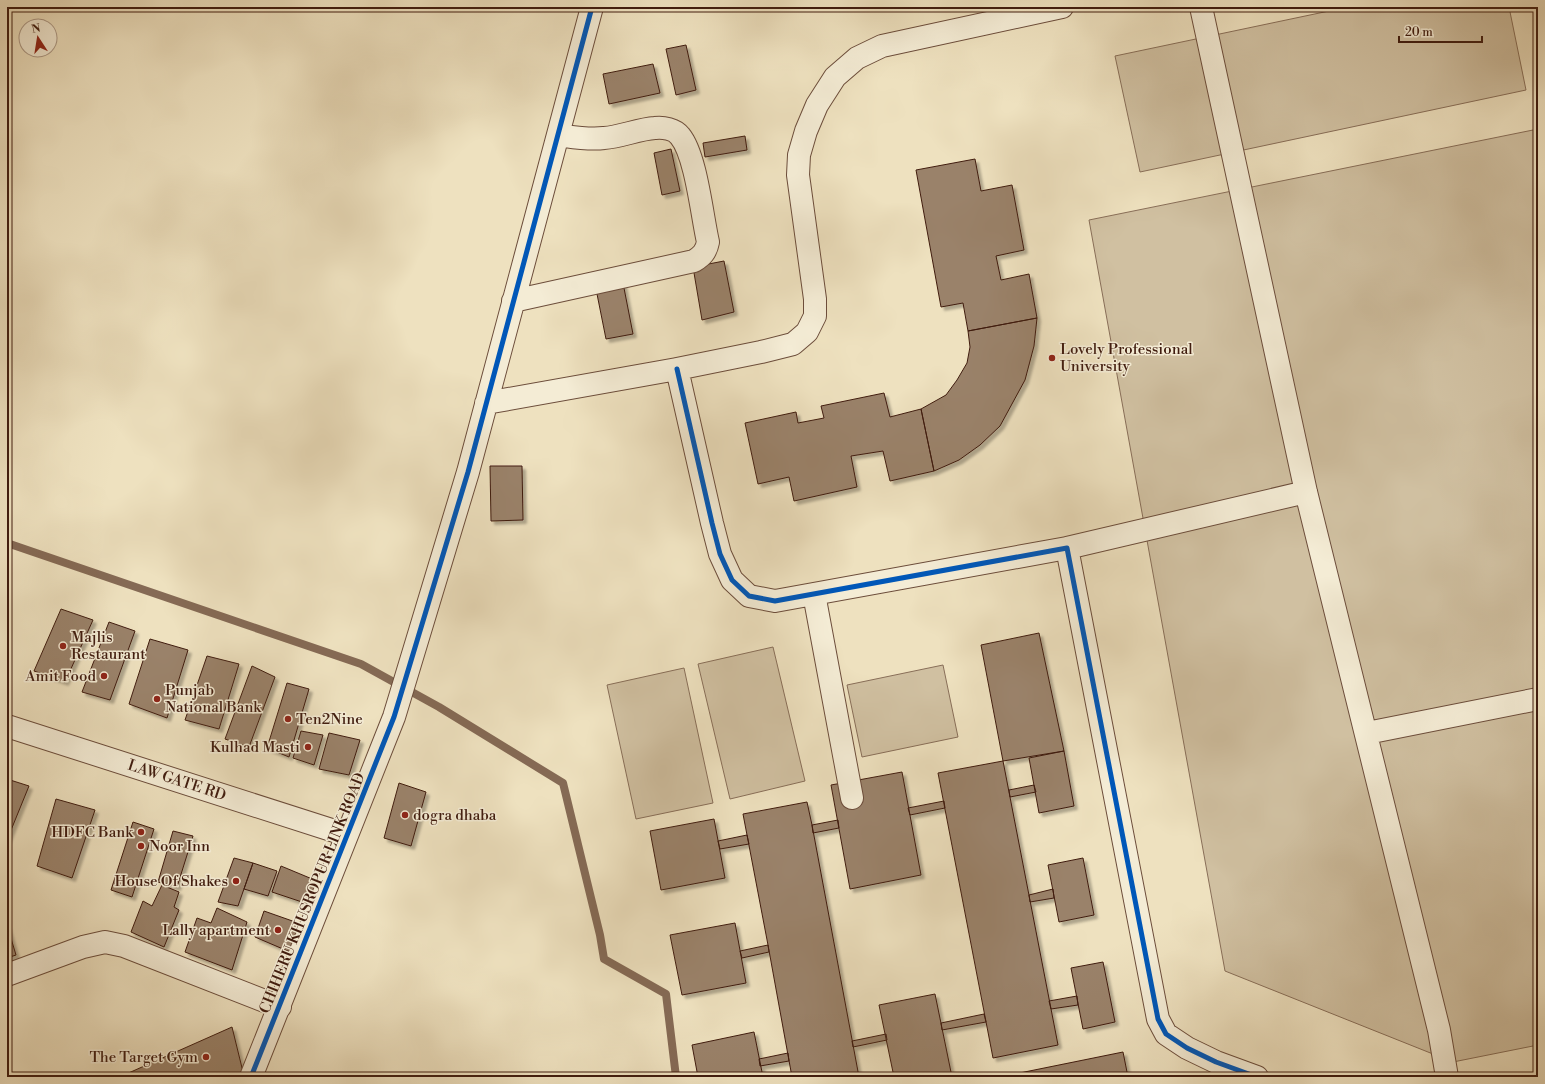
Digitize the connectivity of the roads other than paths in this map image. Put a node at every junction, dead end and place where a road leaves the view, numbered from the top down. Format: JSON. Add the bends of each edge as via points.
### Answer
{"nodes":[{"id":1,"x":592,"y":7,"type":"edge"},
{"id":2,"x":1062,"y":7,"type":"edge"},
{"id":3,"x":1201,"y":7,"type":"edge"},
{"id":4,"x":558,"y":135,"type":"junction"},
{"id":5,"x":513,"y":301,"type":"junction"},
{"id":6,"x":677,"y":369,"type":"junction"},
{"id":7,"x":486,"y":404,"type":"junction"},
{"id":8,"x":1306,"y":492,"type":"junction"},
{"id":9,"x":1067,"y":548,"type":"junction"},
{"id":10,"x":814,"y":594,"type":"junction"},
{"id":11,"x":1538,"y":699,"type":"edge"},
{"id":12,"x":7,"y":726,"type":"edge"},
{"id":13,"x":1367,"y":734,"type":"junction"},
{"id":14,"x":852,"y":798,"type":"dead end"},
{"id":15,"x":347,"y":835,"type":"junction"},
{"id":16,"x":7,"y":975,"type":"edge"},
{"id":17,"x":280,"y":1007,"type":"junction"},
{"id":18,"x":252,"y":1077,"type":"edge"},
{"id":19,"x":1257,"y":1077,"type":"edge"},
{"id":20,"x":1447,"y":1077,"type":"edge"}],
"edges":[{"from":1,"to":4,"type":"street","name":"CHIHERU KHUSROPUR LINK ROAD"},
{"from":2,"to":6,"type":"street","via":[[882,46],[857,58],[835,77],[817,105],[799,156],[798,175],[816,299],[815,316],[807,332],[793,344]]},
{"from":3,"to":8,"type":"street"},
{"from":4,"to":5,"type":"street","name":"CHIHERU KHUSROPUR LINK ROAD"},
{"from":4,"to":5,"type":"street","via":[[604,138],[655,128],[668,128],[679,135],[688,149],[693,164],[708,242],[706,250],[694,261]]},
{"from":5,"to":7,"type":"street","name":"CHIHERU KHUSROPUR LINK ROAD"},
{"from":6,"to":7,"type":"street"},
{"from":6,"to":10,"type":"street","via":[[720,554],[732,580],[749,596],[774,601]]},
{"from":7,"to":15,"type":"street","name":"CHIHERU KHUSROPUR LINK ROAD","via":[[394,717]]},
{"from":8,"to":9,"type":"street"},
{"from":8,"to":13,"type":"street"},
{"from":9,"to":10,"type":"street"},
{"from":9,"to":19,"type":"street","via":[[1158,1019],[1166,1034],[1187,1048]]},
{"from":10,"to":14,"type":"street"},
{"from":11,"to":13,"type":"street"},
{"from":12,"to":15,"type":"street","name":"LAW GATE RD"},
{"from":13,"to":20,"type":"street","via":[[1439,1030]]},
{"from":15,"to":17,"type":"street","name":"CHIHERU KHUSROPUR LINK ROAD"},
{"from":16,"to":17,"type":"street","via":[[82,947],[105,942],[124,946]]},
{"from":17,"to":18,"type":"street","name":"CHIHERU KHUSROPUR LINK ROAD"}]}
